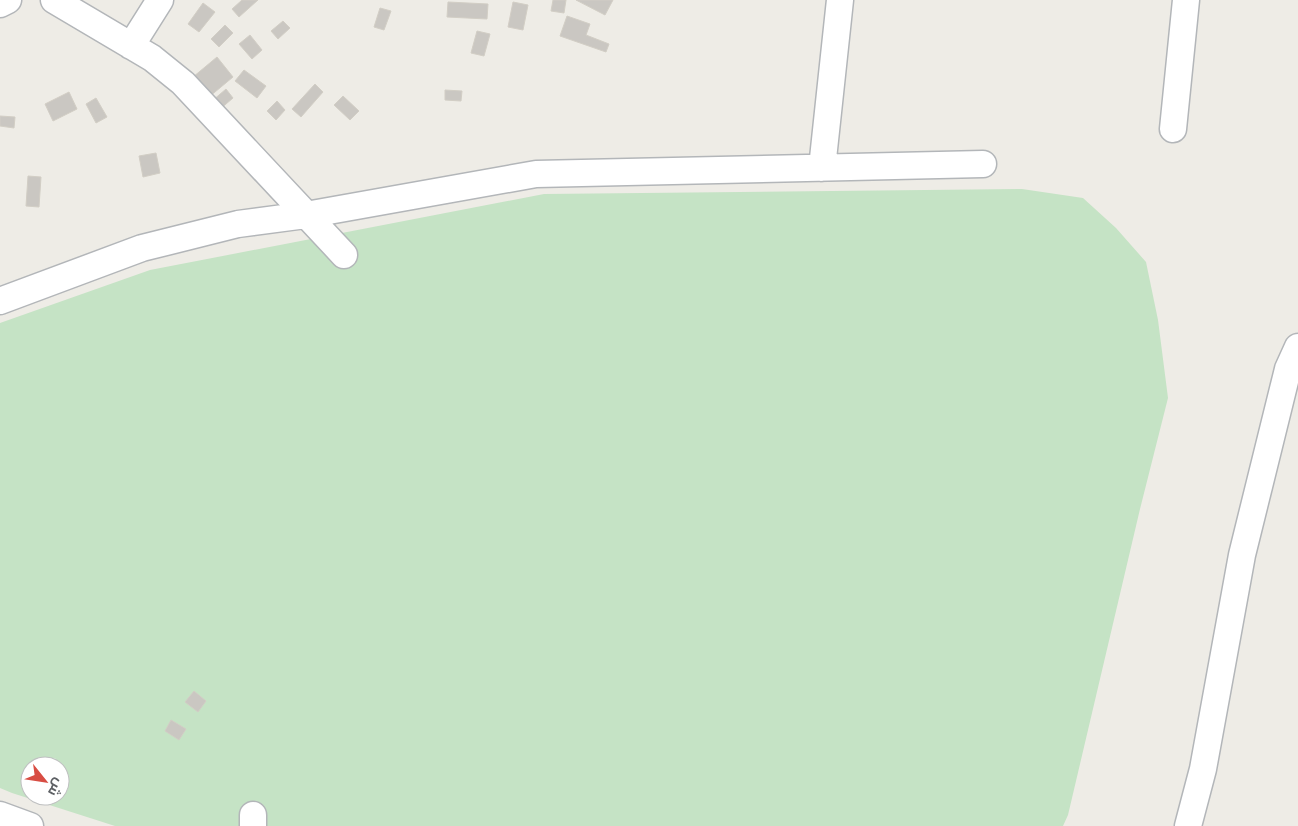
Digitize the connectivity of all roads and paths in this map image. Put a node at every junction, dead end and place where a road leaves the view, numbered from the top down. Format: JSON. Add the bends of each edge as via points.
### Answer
{"nodes":[{"id":1,"x":8,"y":0,"type":"edge"},
{"id":2,"x":54,"y":0,"type":"edge"},
{"id":3,"x":160,"y":0,"type":"edge"},
{"id":4,"x":840,"y":0,"type":"edge"},
{"id":5,"x":1186,"y":0,"type":"edge"},
{"id":6,"x":0,"y":4,"type":"edge"},
{"id":7,"x":131,"y":46,"type":"junction"},
{"id":8,"x":1173,"y":129,"type":"dead end"},
{"id":9,"x":983,"y":164,"type":"dead end"},
{"id":10,"x":822,"y":168,"type":"junction"},
{"id":11,"x":306,"y":215,"type":"junction"},
{"id":12,"x":344,"y":255,"type":"dead end"},
{"id":13,"x":0,"y":301,"type":"edge"},
{"id":14,"x":1295,"y":363,"type":"edge"},
{"id":15,"x":0,"y":815,"type":"edge"},
{"id":16,"x":30,"y":826,"type":"edge"},
{"id":17,"x":1188,"y":826,"type":"edge"}],
"edges":[{"from":1,"to":6,"type":"street"},
{"from":2,"to":7,"type":"street"},
{"from":3,"to":7,"type":"street"},
{"from":4,"to":10,"type":"street"},
{"from":5,"to":8,"type":"street"},
{"from":7,"to":11,"type":"street","via":[[152,58],[182,83]]},
{"from":9,"to":10,"type":"street"},
{"from":10,"to":11,"type":"street","via":[[536,174]]},
{"from":11,"to":12,"type":"street"},
{"from":11,"to":13,"type":"street","via":[[238,224],[142,248]]},
{"from":14,"to":17,"type":"street","via":[[1242,555],[1203,769]]},
{"from":15,"to":16,"type":"street"}]}
